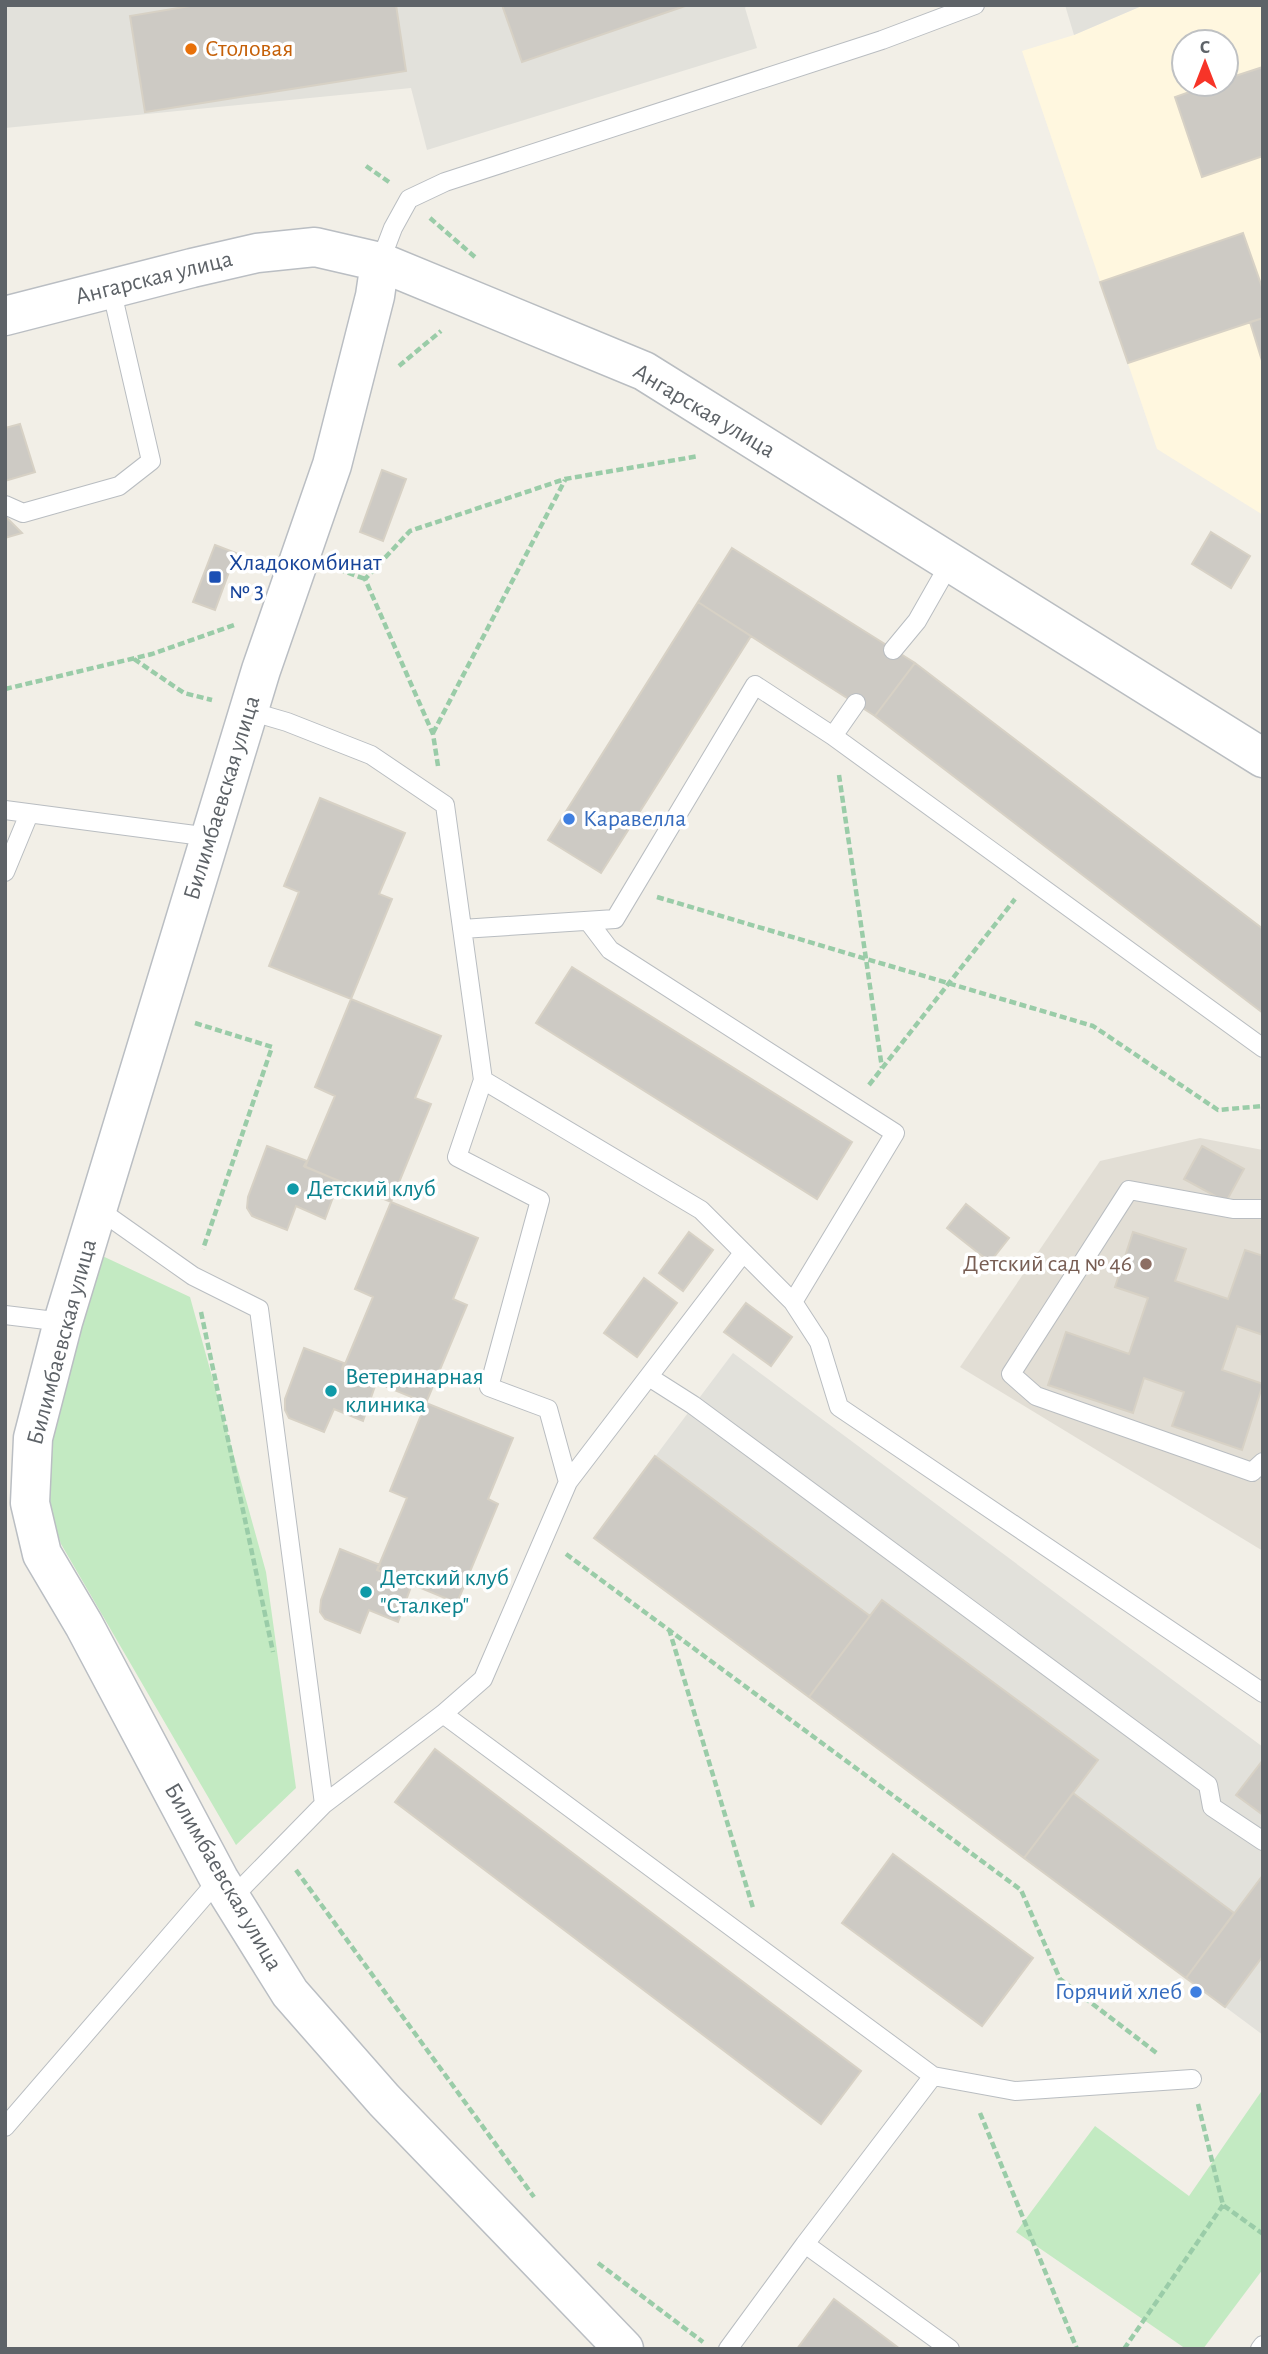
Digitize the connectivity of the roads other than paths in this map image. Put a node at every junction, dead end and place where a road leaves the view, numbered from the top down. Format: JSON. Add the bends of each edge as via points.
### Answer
{"nodes":[{"id":1,"x":975,"y":5,"type":"edge"},
{"id":2,"x":380,"y":262,"type":"junction"},
{"id":3,"x":111,"y":288,"type":"junction"},
{"id":4,"x":5,"y":316,"type":"edge"},
{"id":5,"x":5,"y":505,"type":"edge"},
{"id":6,"x":950,"y":562,"type":"junction"},
{"id":7,"x":893,"y":650,"type":"dead end"},
{"id":8,"x":856,"y":703,"type":"dead end"},
{"id":9,"x":248,"y":710,"type":"junction"},
{"id":10,"x":833,"y":736,"type":"junction"},
{"id":11,"x":1263,"y":758,"type":"edge"},
{"id":12,"x":5,"y":810,"type":"edge"},
{"id":13,"x":29,"y":814,"type":"junction"},
{"id":14,"x":210,"y":836,"type":"junction"},
{"id":15,"x":5,"y":872,"type":"edge"},
{"id":16,"x":588,"y":921,"type":"junction"},
{"id":17,"x":462,"y":929,"type":"junction"},
{"id":18,"x":1263,"y":1048,"type":"edge"},
{"id":19,"x":483,"y":1080,"type":"junction"},
{"id":20,"x":98,"y":1209,"type":"junction"},
{"id":21,"x":1263,"y":1209,"type":"edge"},
{"id":22,"x":743,"y":1253,"type":"junction"},
{"id":23,"x":793,"y":1302,"type":"junction"},
{"id":24,"x":5,"y":1315,"type":"edge"},
{"id":25,"x":63,"y":1322,"type":"junction"},
{"id":26,"x":649,"y":1377,"type":"junction"},
{"id":27,"x":1263,"y":1462,"type":"edge"},
{"id":28,"x":568,"y":1482,"type":"junction"},
{"id":29,"x":1263,"y":1693,"type":"edge"},
{"id":30,"x":443,"y":1714,"type":"junction"},
{"id":31,"x":324,"y":1804,"type":"junction"},
{"id":32,"x":1263,"y":1841,"type":"edge"},
{"id":33,"x":225,"y":1889,"type":"junction"},
{"id":34,"x":933,"y":2076,"type":"junction"},
{"id":35,"x":1192,"y":2079,"type":"road end"},
{"id":36,"x":5,"y":2127,"type":"edge"},
{"id":37,"x":805,"y":2244,"type":"junction"},
{"id":38,"x":624,"y":2349,"type":"edge"},
{"id":39,"x":728,"y":2349,"type":"edge"},
{"id":40,"x":950,"y":2349,"type":"edge"}],
"edges":[{"from":1,"to":2,"type":"lane","via":[[882,40],[445,182],[409,199]]},
{"from":2,"to":3,"type":"main road","name":"Ангарская улица","via":[[315,247],[257,253]]},
{"from":2,"to":6,"type":"main road","name":"Ангарская улица","via":[[644,371]]},
{"from":2,"to":9,"type":"main road","name":"Билимбаевская улица","via":[[332,466]]},
{"from":3,"to":4,"type":"main road","name":"Ангарская улица"},
{"from":3,"to":5,"type":"lane","via":[[151,461],[120,486],[23,513]]},
{"from":6,"to":7,"type":"lane","via":[[917,621]]},
{"from":6,"to":11,"type":"main road","name":"Ангарская улица"},
{"from":8,"to":10,"type":"lane"},
{"from":9,"to":14,"type":"main road","name":"Билимбаевская улица"},
{"from":9,"to":17,"type":"lane","via":[[371,755],[445,805]]},
{"from":10,"to":16,"type":"lane","via":[[755,685],[615,919]]},
{"from":10,"to":18,"type":"lane"},
{"from":12,"to":13,"type":"lane"},
{"from":13,"to":14,"type":"lane"},
{"from":13,"to":15,"type":"lane"},
{"from":14,"to":20,"type":"main road","name":"Билимбаевская улица"},
{"from":16,"to":17,"type":"lane"},
{"from":16,"to":23,"type":"lane","via":[[610,950],[895,1133]]},
{"from":17,"to":19,"type":"lane"},
{"from":19,"to":22,"type":"lane","via":[[701,1210]]},
{"from":19,"to":28,"type":"lane","via":[[457,1157],[541,1200],[489,1387],[548,1409]]},
{"from":20,"to":25,"type":"main road","name":"Билимбаевская улица"},
{"from":20,"to":31,"type":"lane","via":[[193,1276],[259,1309]]},
{"from":21,"to":27,"type":"lane","via":[[1233,1209],[1129,1190],[1011,1374],[1036,1396],[1252,1472]]},
{"from":22,"to":23,"type":"lane"},
{"from":22,"to":26,"type":"lane"},
{"from":23,"to":29,"type":"lane","via":[[819,1342],[839,1407]]},
{"from":24,"to":25,"type":"lane"},
{"from":25,"to":33,"type":"main road","name":"Билимбаевская улица","via":[[33,1438],[30,1503],[42,1553]]},
{"from":26,"to":28,"type":"lane"},
{"from":26,"to":32,"type":"lane","via":[[1208,1784],[1212,1807]]},
{"from":28,"to":30,"type":"lane","via":[[483,1679]]},
{"from":30,"to":31,"type":"lane"},
{"from":30,"to":34,"type":"lane"},
{"from":31,"to":33,"type":"lane","via":[[280,1849]]},
{"from":33,"to":36,"type":"lane"},
{"from":33,"to":38,"type":"main road","name":"Билимбаевская улица","via":[[290,1993],[384,2100]]},
{"from":34,"to":35,"type":"lane","via":[[1015,2091]]},
{"from":34,"to":37,"type":"lane"},
{"from":37,"to":39,"type":"lane"},
{"from":37,"to":40,"type":"lane"}]}
